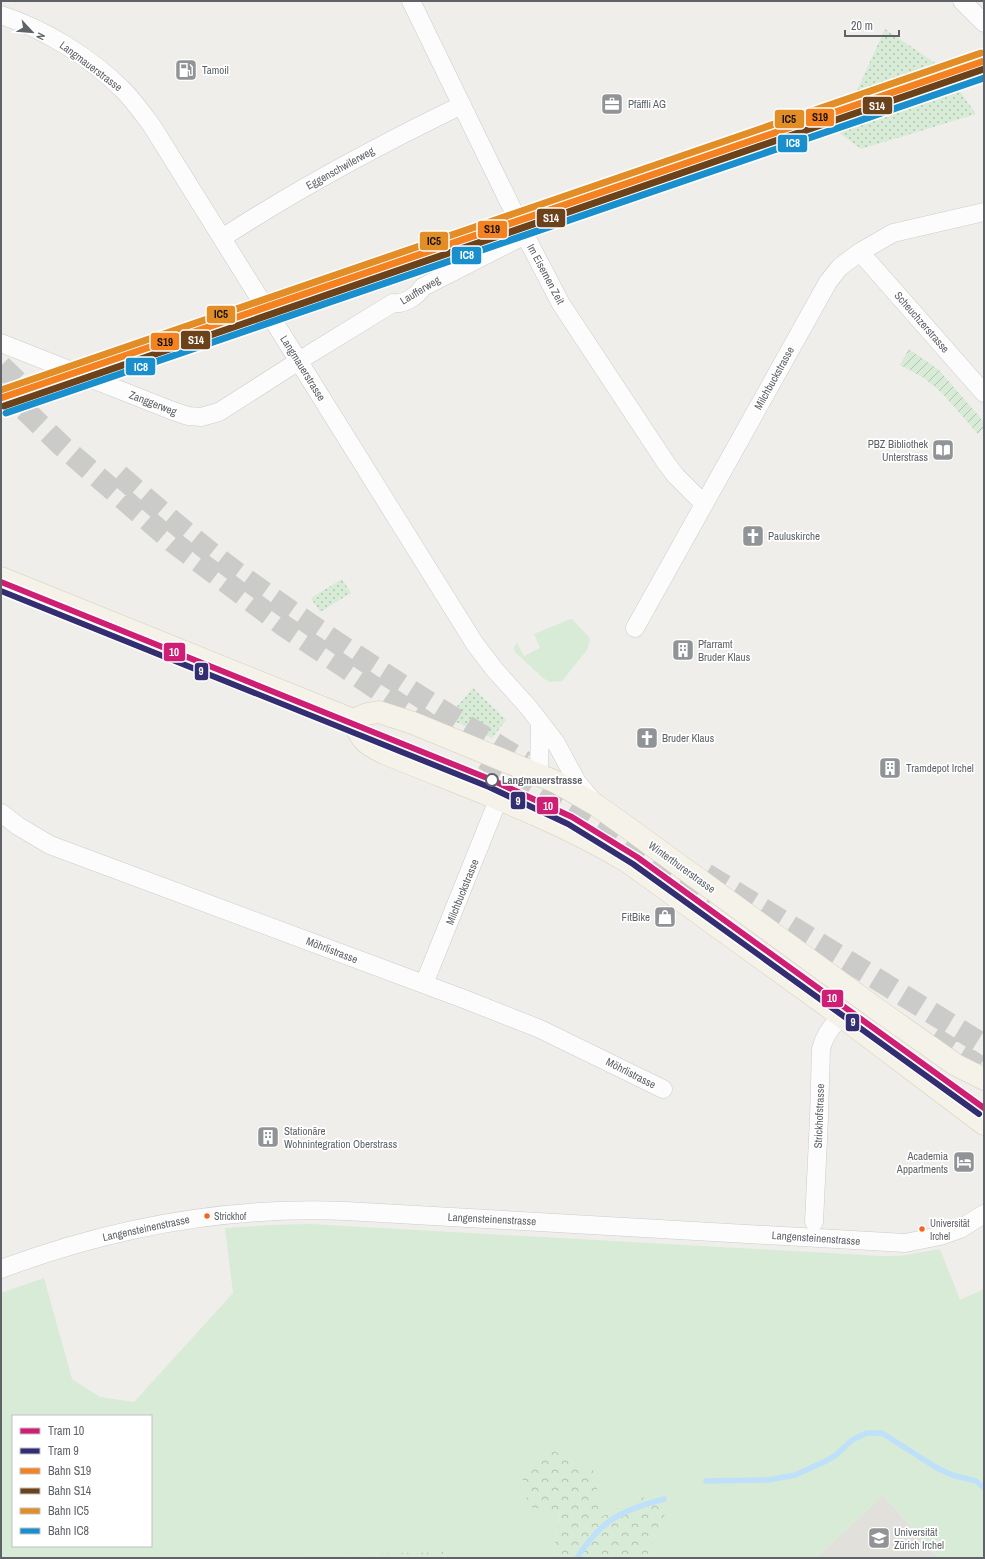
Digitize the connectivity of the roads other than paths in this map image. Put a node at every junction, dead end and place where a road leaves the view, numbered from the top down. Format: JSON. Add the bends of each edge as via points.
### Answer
{"nodes":[{"id":1,"x":411,"y":1,"type":"edge"},
{"id":2,"x":962,"y":1,"type":"edge"},
{"id":3,"x":1,"y":15,"type":"edge"},
{"id":4,"x":984,"y":23,"type":"edge"},
{"id":5,"x":462,"y":105,"type":"junction"},
{"id":6,"x":984,"y":212,"type":"edge"},
{"id":7,"x":524,"y":235,"type":"junction"},
{"id":8,"x":222,"y":238,"type":"junction"},
{"id":9,"x":860,"y":252,"type":"junction"},
{"id":10,"x":1,"y":343,"type":"edge"},
{"id":11,"x":298,"y":361,"type":"junction"},
{"id":12,"x":984,"y":393,"type":"edge"},
{"id":13,"x":704,"y":504,"type":"junction"},
{"id":14,"x":1,"y":578,"type":"edge"},
{"id":15,"x":635,"y":628,"type":"dead end"},
{"id":16,"x":353,"y":720,"type":"junction"},
{"id":17,"x":540,"y":723,"type":"junction"},
{"id":18,"x":539,"y":774,"type":"junction"},
{"id":19,"x":498,"y":800,"type":"junction"},
{"id":20,"x":596,"y":804,"type":"junction"},
{"id":21,"x":1,"y":813,"type":"edge"},
{"id":22,"x":424,"y":984,"type":"junction"},
{"id":23,"x":841,"y":1016,"type":"junction"},
{"id":24,"x":984,"y":1079,"type":"edge"},
{"id":25,"x":663,"y":1089,"type":"dead end"},
{"id":26,"x":984,"y":1124,"type":"edge"},
{"id":27,"x":984,"y":1214,"type":"edge"},
{"id":28,"x":814,"y":1222,"type":"dead end"},
{"id":29,"x":1,"y":1269,"type":"edge"}],
"edges":[{"from":1,"to":5,"type":"street","name":"Im Eisernen Zeit"},
{"from":2,"to":4,"type":"street"},
{"from":3,"to":8,"type":"street","name":"Langmauerstrasse","via":[[40,30],[63,43],[123,90],[152,126]]},
{"from":5,"to":7,"type":"street","name":"Im Eisernen Zeit"},
{"from":5,"to":8,"type":"street","name":"Eggenschwilerweg","via":[[375,148],[282,200]]},
{"from":6,"to":9,"type":"street","name":"Milchbuckstrasse","via":[[893,233]]},
{"from":7,"to":11,"type":"street","name":"Laufferweg","via":[[423,287],[419,293],[400,304],[393,304]]},
{"from":7,"to":13,"type":"street","name":"Im Eisernen Zeit","via":[[561,304],[666,463]]},
{"from":8,"to":11,"type":"street","name":"Langmauerstrasse"},
{"from":9,"to":12,"type":"street","name":"Scheuchzerstrasse"},
{"from":9,"to":13,"type":"street","name":"Milchbuckstrasse","via":[[840,267],[828,282]]},
{"from":10,"to":11,"type":"street","name":"Zanggerweg","via":[[173,411],[201,417],[219,412]]},
{"from":11,"to":17,"type":"street","name":"Langmauerstrasse","via":[[475,644]]},
{"from":13,"to":15,"type":"street","name":"Milchbuckstrasse"},
{"from":14,"to":16,"type":"main road"},
{"from":16,"to":18,"type":"main road","name":"Winterthurerstrasse","via":[[379,712],[414,723]]},
{"from":16,"to":19,"type":"main road","via":[[366,744]]},
{"from":17,"to":18,"type":"street"},
{"from":17,"to":20,"type":"street","name":"Langmauerstrasse","via":[[556,743],[577,782]]},
{"from":18,"to":20,"type":"main road","name":"Winterthurerstrasse"},
{"from":19,"to":22,"type":"street","name":"Milchbuckstrasse"},
{"from":19,"to":23,"type":"main road","via":[[543,818],[628,862]]},
{"from":20,"to":24,"type":"main road","name":"Winterthurerstrasse","via":[[878,1010],[956,1064]]},
{"from":21,"to":22,"type":"street","name":"Möhrlistrasse","via":[[50,845]]},
{"from":22,"to":25,"type":"street","name":"Möhrlistrasse","via":[[540,1029]]},
{"from":23,"to":26,"type":"main road"},
{"from":23,"to":28,"type":"street","name":"Strickhofstrasse","via":[[823,1039],[821,1049]]},
{"from":27,"to":29,"type":"street","name":"Langensteinenstrasse","via":[[940,1236],[905,1243],[354,1212],[266,1210],[139,1227],[35,1256]]}]}
